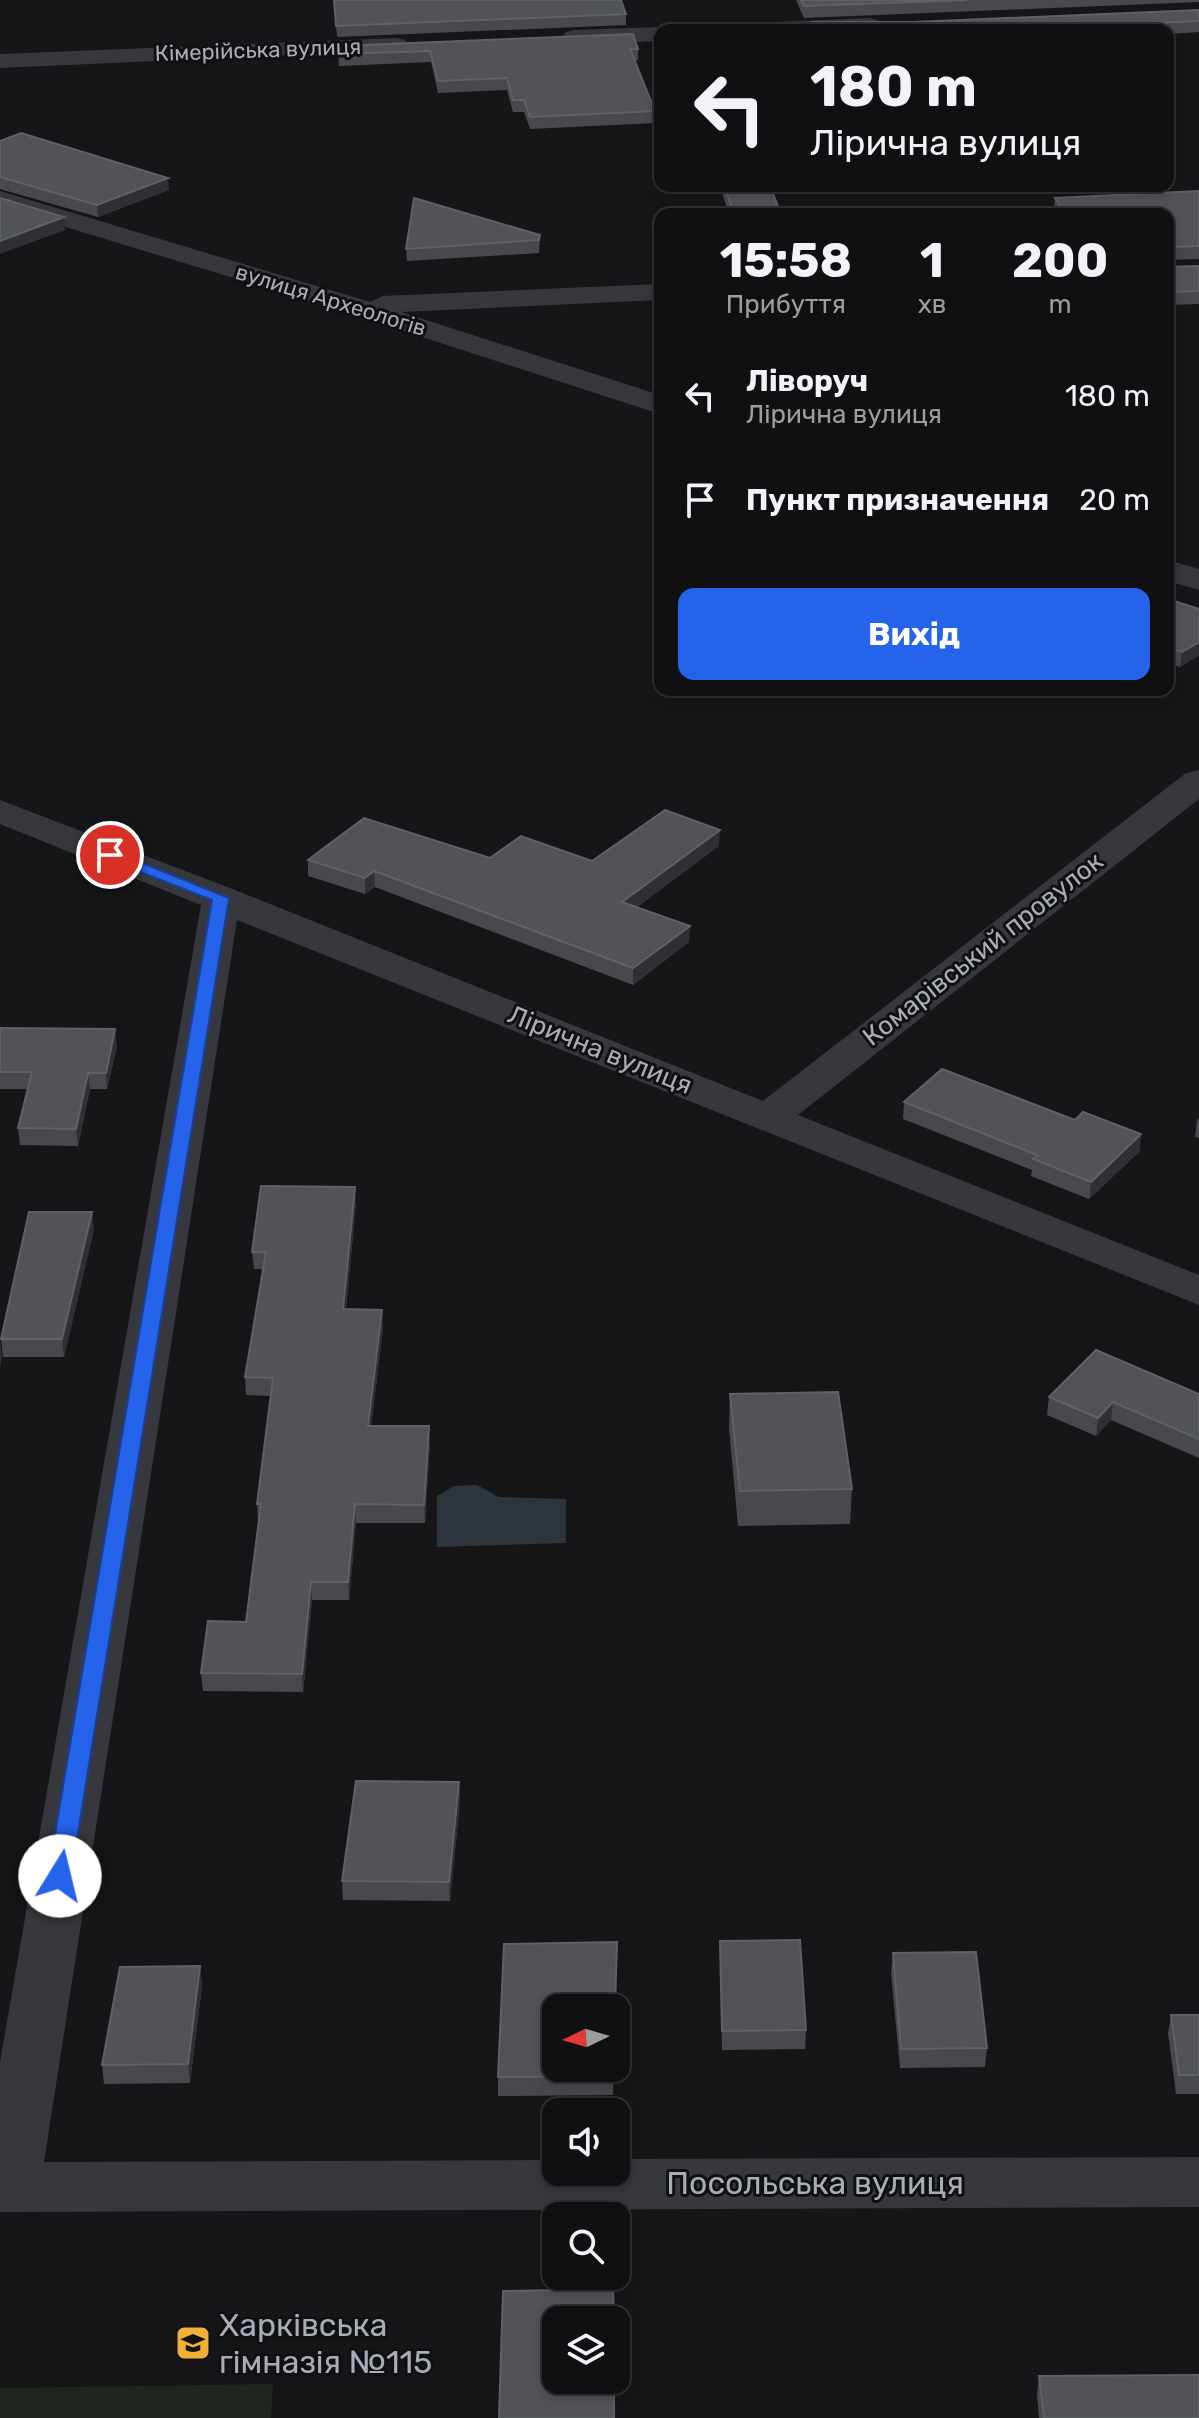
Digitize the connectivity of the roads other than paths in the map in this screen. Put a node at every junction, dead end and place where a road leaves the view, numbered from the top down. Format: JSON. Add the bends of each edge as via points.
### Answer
{"nodes":[{"id":1,"x":654,"y":34,"type":"edge"},
{"id":2,"x":550,"y":38,"type":"edge"},
{"id":3,"x":424,"y":44,"type":"edge"},
{"id":4,"x":0,"y":61,"type":"edge"},
{"id":5,"x":0,"y":199,"type":"edge"},
{"id":6,"x":654,"y":292,"type":"edge"},
{"id":7,"x":352,"y":305,"type":"junction"},
{"id":8,"x":654,"y":403,"type":"edge"},
{"id":9,"x":1174,"y":572,"type":"edge"},
{"id":10,"x":1199,"y":580,"type":"edge"},
{"id":11,"x":1199,"y":781,"type":"edge"},
{"id":12,"x":0,"y":811,"type":"edge"},
{"id":13,"x":221,"y":898,"type":"junction"},
{"id":14,"x":768,"y":1118,"type":"junction"},
{"id":15,"x":1199,"y":1291,"type":"edge"},
{"id":16,"x":1199,"y":2182,"type":"edge"},
{"id":17,"x":4,"y":2187,"type":"edge"}],
"edges":[{"from":1,"to":2,"type":"street"},
{"from":3,"to":4,"type":"street","name":"Кімерійська вулиця"},
{"from":5,"to":7,"type":"street","name":"вулиця Археологів"},
{"from":6,"to":7,"type":"street"},
{"from":7,"to":8,"type":"street","name":"вулиця Археологів"},
{"from":9,"to":10,"type":"street"},
{"from":11,"to":14,"type":"street","name":"Комарівський провулок"},
{"from":12,"to":13,"type":"street","name":"Лірична вулиця"},
{"from":13,"to":14,"type":"street","name":"Лірична вулиця"},
{"from":13,"to":17,"type":"street"},
{"from":14,"to":15,"type":"street","name":"Лірична вулиця"},
{"from":16,"to":17,"type":"street","name":"Посольська вулиця"}]}
